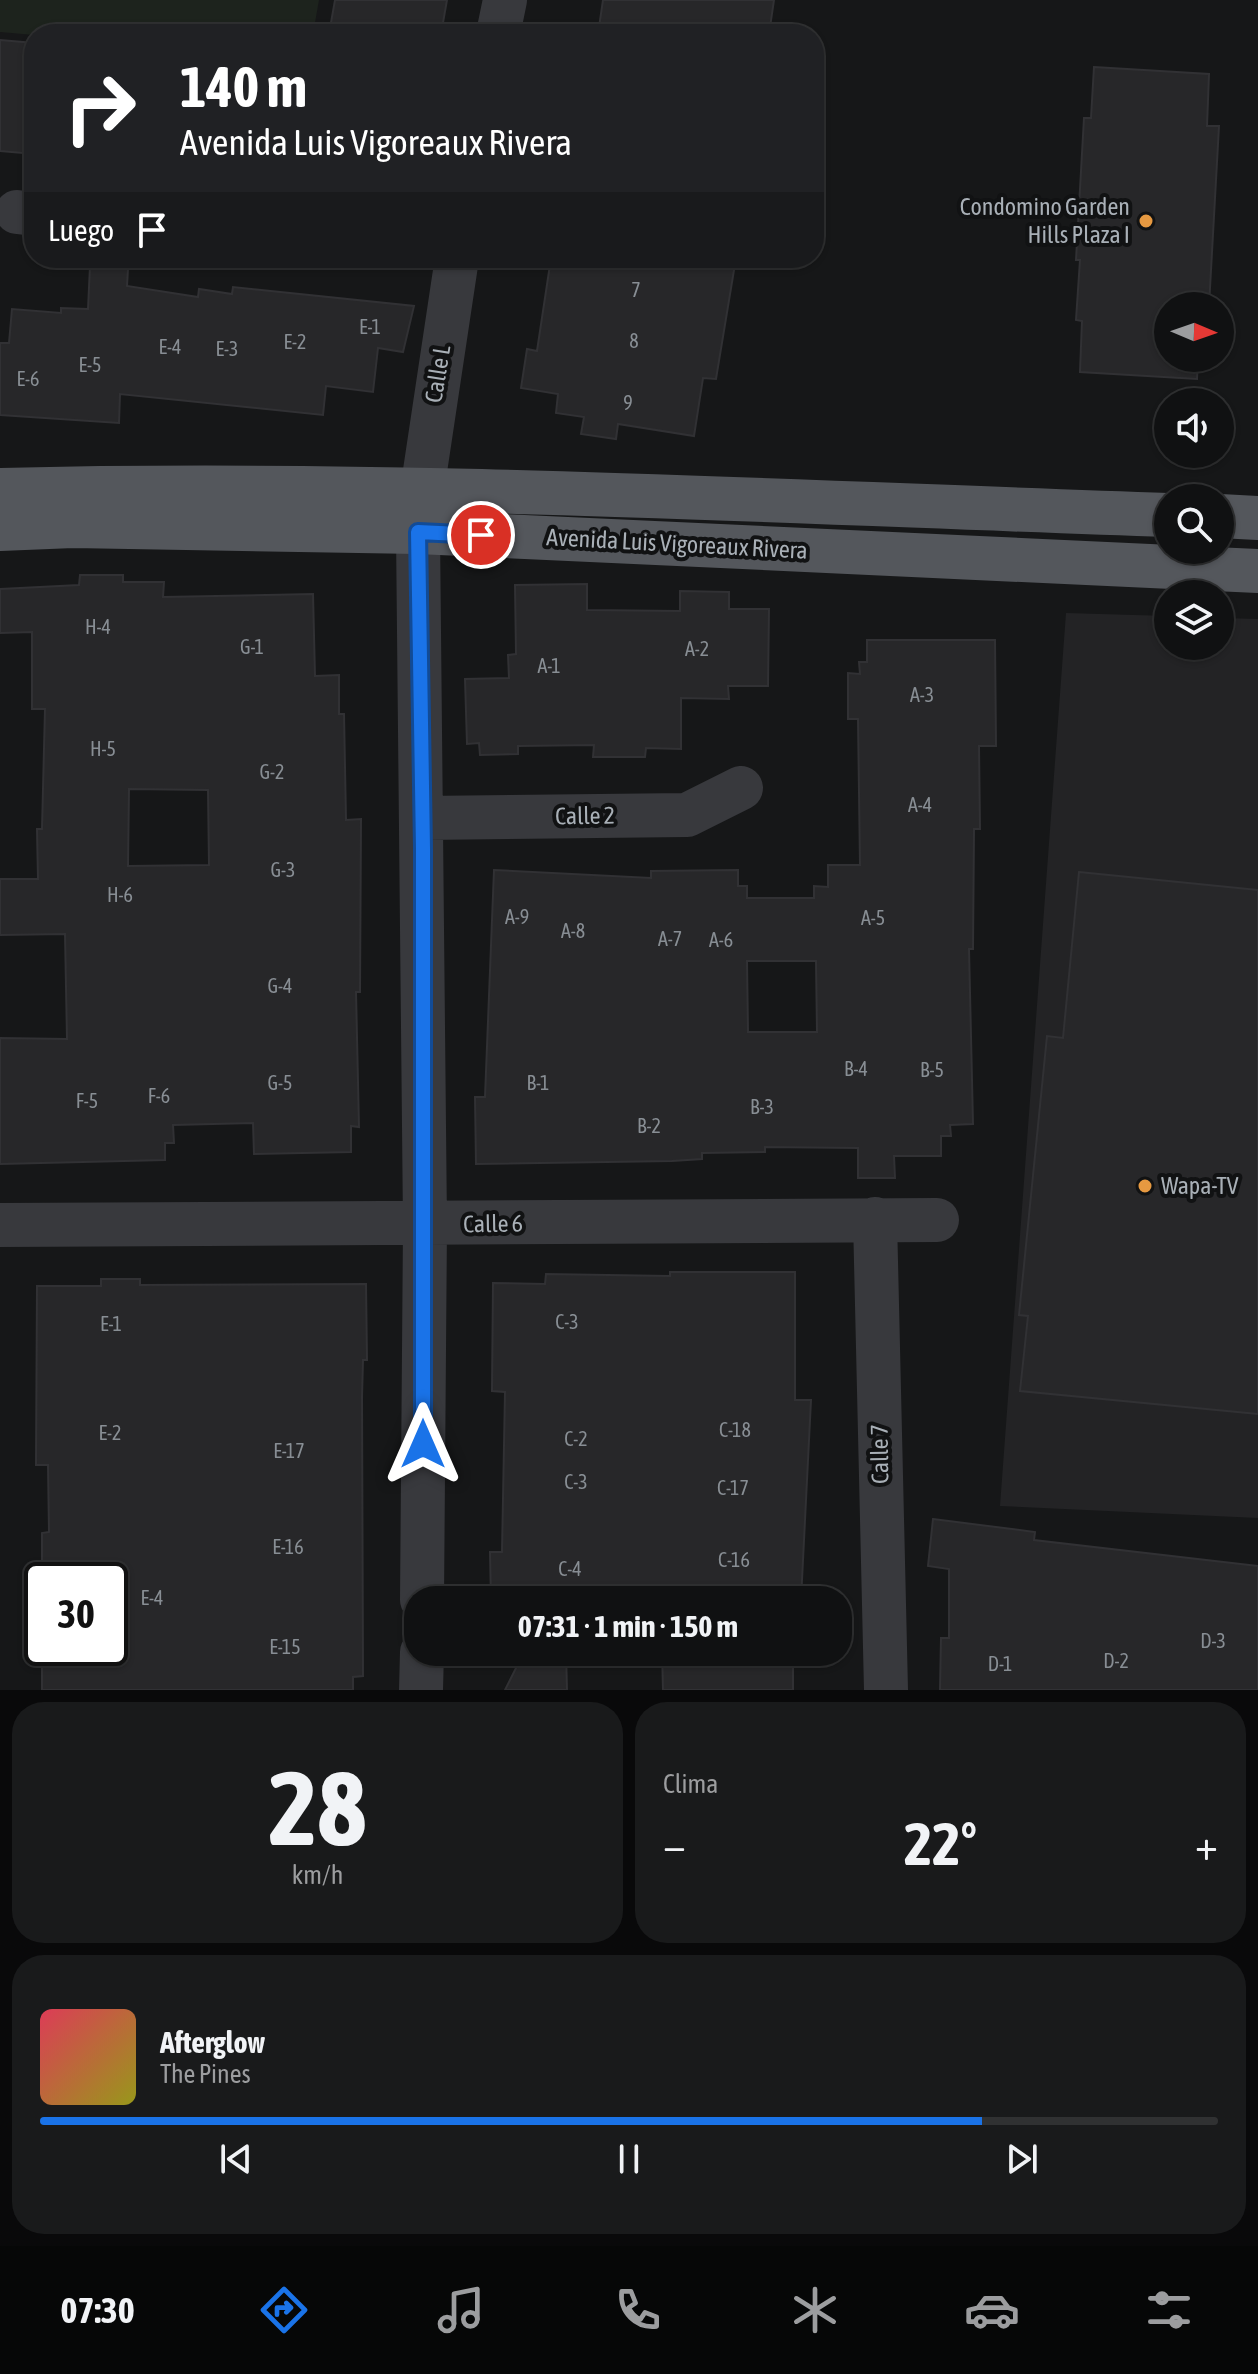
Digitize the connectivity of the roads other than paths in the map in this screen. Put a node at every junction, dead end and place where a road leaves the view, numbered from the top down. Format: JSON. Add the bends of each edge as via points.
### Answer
{"nodes":[{"id":1,"x":505,"y":0,"type":"edge"},
{"id":2,"x":500,"y":24,"type":"edge"},
{"id":3,"x":456,"y":268,"type":"edge"},
{"id":4,"x":0,"y":490,"type":"edge"},
{"id":5,"x":420,"y":512,"type":"junction"},
{"id":6,"x":1154,"y":515,"type":"edge"},
{"id":7,"x":1234,"y":517,"type":"edge"},
{"id":8,"x":1258,"y":518,"type":"edge"},
{"id":9,"x":0,"y":529,"type":"edge"},
{"id":10,"x":1258,"y":571,"type":"edge"},
{"id":11,"x":741,"y":788,"type":"dead end"},
{"id":12,"x":423,"y":818,"type":"junction"},
{"id":13,"x":875,"y":1219,"type":"junction"},
{"id":14,"x":937,"y":1220,"type":"dead end"},
{"id":15,"x":0,"y":1225,"type":"edge"},
{"id":16,"x":425,"y":1225,"type":"junction"},
{"id":17,"x":422,"y":1586,"type":"edge"},
{"id":18,"x":422,"y":1666,"type":"edge"},
{"id":19,"x":421,"y":1690,"type":"edge"},
{"id":20,"x":886,"y":1690,"type":"edge"}],
"edges":[{"from":1,"to":2,"type":"street"},
{"from":3,"to":5,"type":"street","name":"Calle L"},
{"from":4,"to":5,"type":"main road","name":"Avenida Luis Vigoreaux Rivera","via":[[99,487]]},
{"from":5,"to":6,"type":"main road","name":"Avenida Luis Vigoreaux Rivera"},
{"from":5,"to":9,"type":"main road","name":"Avenida Luis Vigoreaux Rivera"},
{"from":5,"to":10,"type":"main road","name":"Avenida Luis Vigoreaux Rivera"},
{"from":5,"to":12,"type":"street","name":"Calle L"},
{"from":7,"to":8,"type":"main road"},
{"from":11,"to":12,"type":"street","name":"Calle 2","via":[[687,815]]},
{"from":12,"to":16,"type":"street","name":"Calle L"},
{"from":13,"to":14,"type":"street","name":"Calle 6"},
{"from":13,"to":16,"type":"street","name":"Calle 6"},
{"from":13,"to":20,"type":"street","name":"Calle 7"},
{"from":15,"to":16,"type":"street","name":"Calle 6"},
{"from":16,"to":17,"type":"street","name":"Calle L"},
{"from":18,"to":19,"type":"street"}]}
